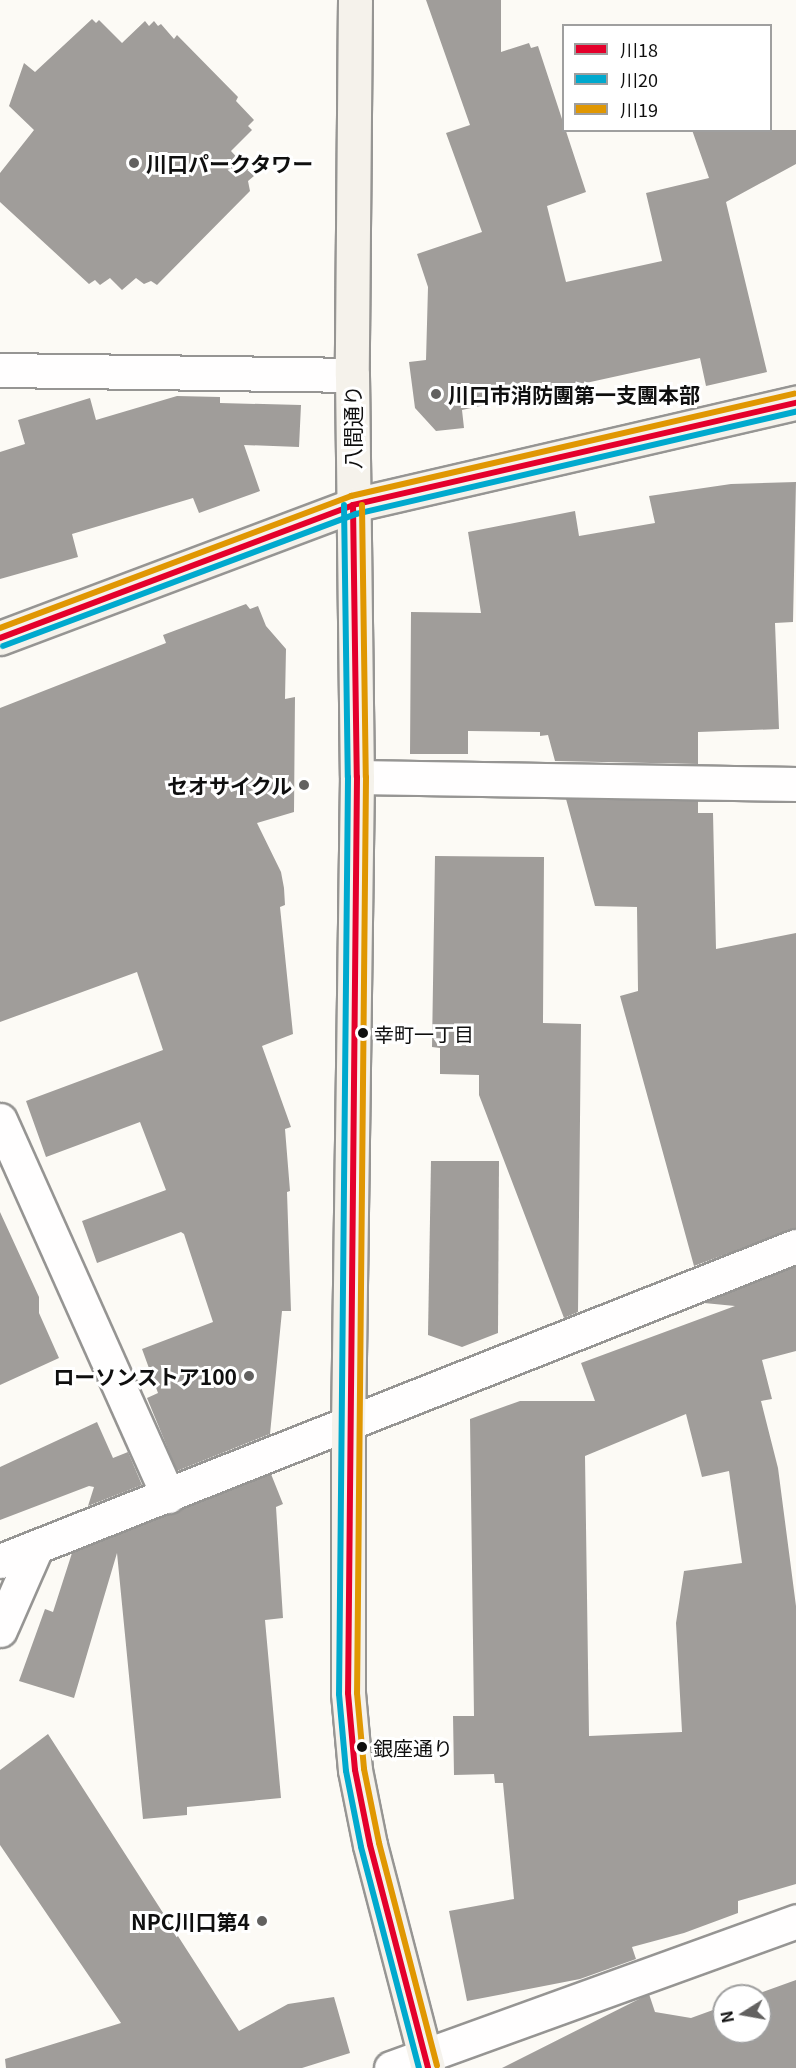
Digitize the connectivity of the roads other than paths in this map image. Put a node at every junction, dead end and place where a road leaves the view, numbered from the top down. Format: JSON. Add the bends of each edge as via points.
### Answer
{"nodes":[{"id":1,"x":355,"y":0,"type":"edge"},
{"id":2,"x":0,"y":370,"type":"edge"},
{"id":3,"x":352,"y":375,"type":"junction"},
{"id":4,"x":796,"y":403,"type":"edge"},
{"id":5,"x":353,"y":505,"type":"junction"},
{"id":6,"x":0,"y":638,"type":"edge"},
{"id":7,"x":357,"y":777,"type":"junction"},
{"id":8,"x":796,"y":784,"type":"edge"},
{"id":9,"x":0,"y":1120,"type":"edge"},
{"id":10,"x":796,"y":1246,"type":"edge"},
{"id":11,"x":348,"y":1426,"type":"junction"},
{"id":12,"x":168,"y":1496,"type":"junction"},
{"id":13,"x":36,"y":1548,"type":"junction"},
{"id":14,"x":0,"y":1561,"type":"edge"},
{"id":15,"x":0,"y":1630,"type":"edge"},
{"id":16,"x":796,"y":1921,"type":"edge"},
{"id":17,"x":426,"y":2062,"type":"edge"},
{"id":18,"x":391,"y":2068,"type":"edge"}],
"edges":[{"from":1,"to":3,"type":"street","name":"八間通り"},
{"from":2,"to":3,"type":"street"},
{"from":3,"to":5,"type":"street","name":"八間通り"},
{"from":4,"to":5,"type":"street"},
{"from":5,"to":6,"type":"street"},
{"from":5,"to":7,"type":"street","name":"八間通り"},
{"from":7,"to":8,"type":"street"},
{"from":7,"to":11,"type":"street","name":"八間通り"},
{"from":9,"to":12,"type":"street"},
{"from":10,"to":11,"type":"street"},
{"from":11,"to":12,"type":"street"},
{"from":11,"to":17,"type":"street","name":"八間通り","via":[[348,1693],[355,1770]]},
{"from":12,"to":13,"type":"street"},
{"from":13,"to":14,"type":"street"},
{"from":13,"to":15,"type":"street"},
{"from":16,"to":17,"type":"street"},
{"from":17,"to":18,"type":"street"}]}
